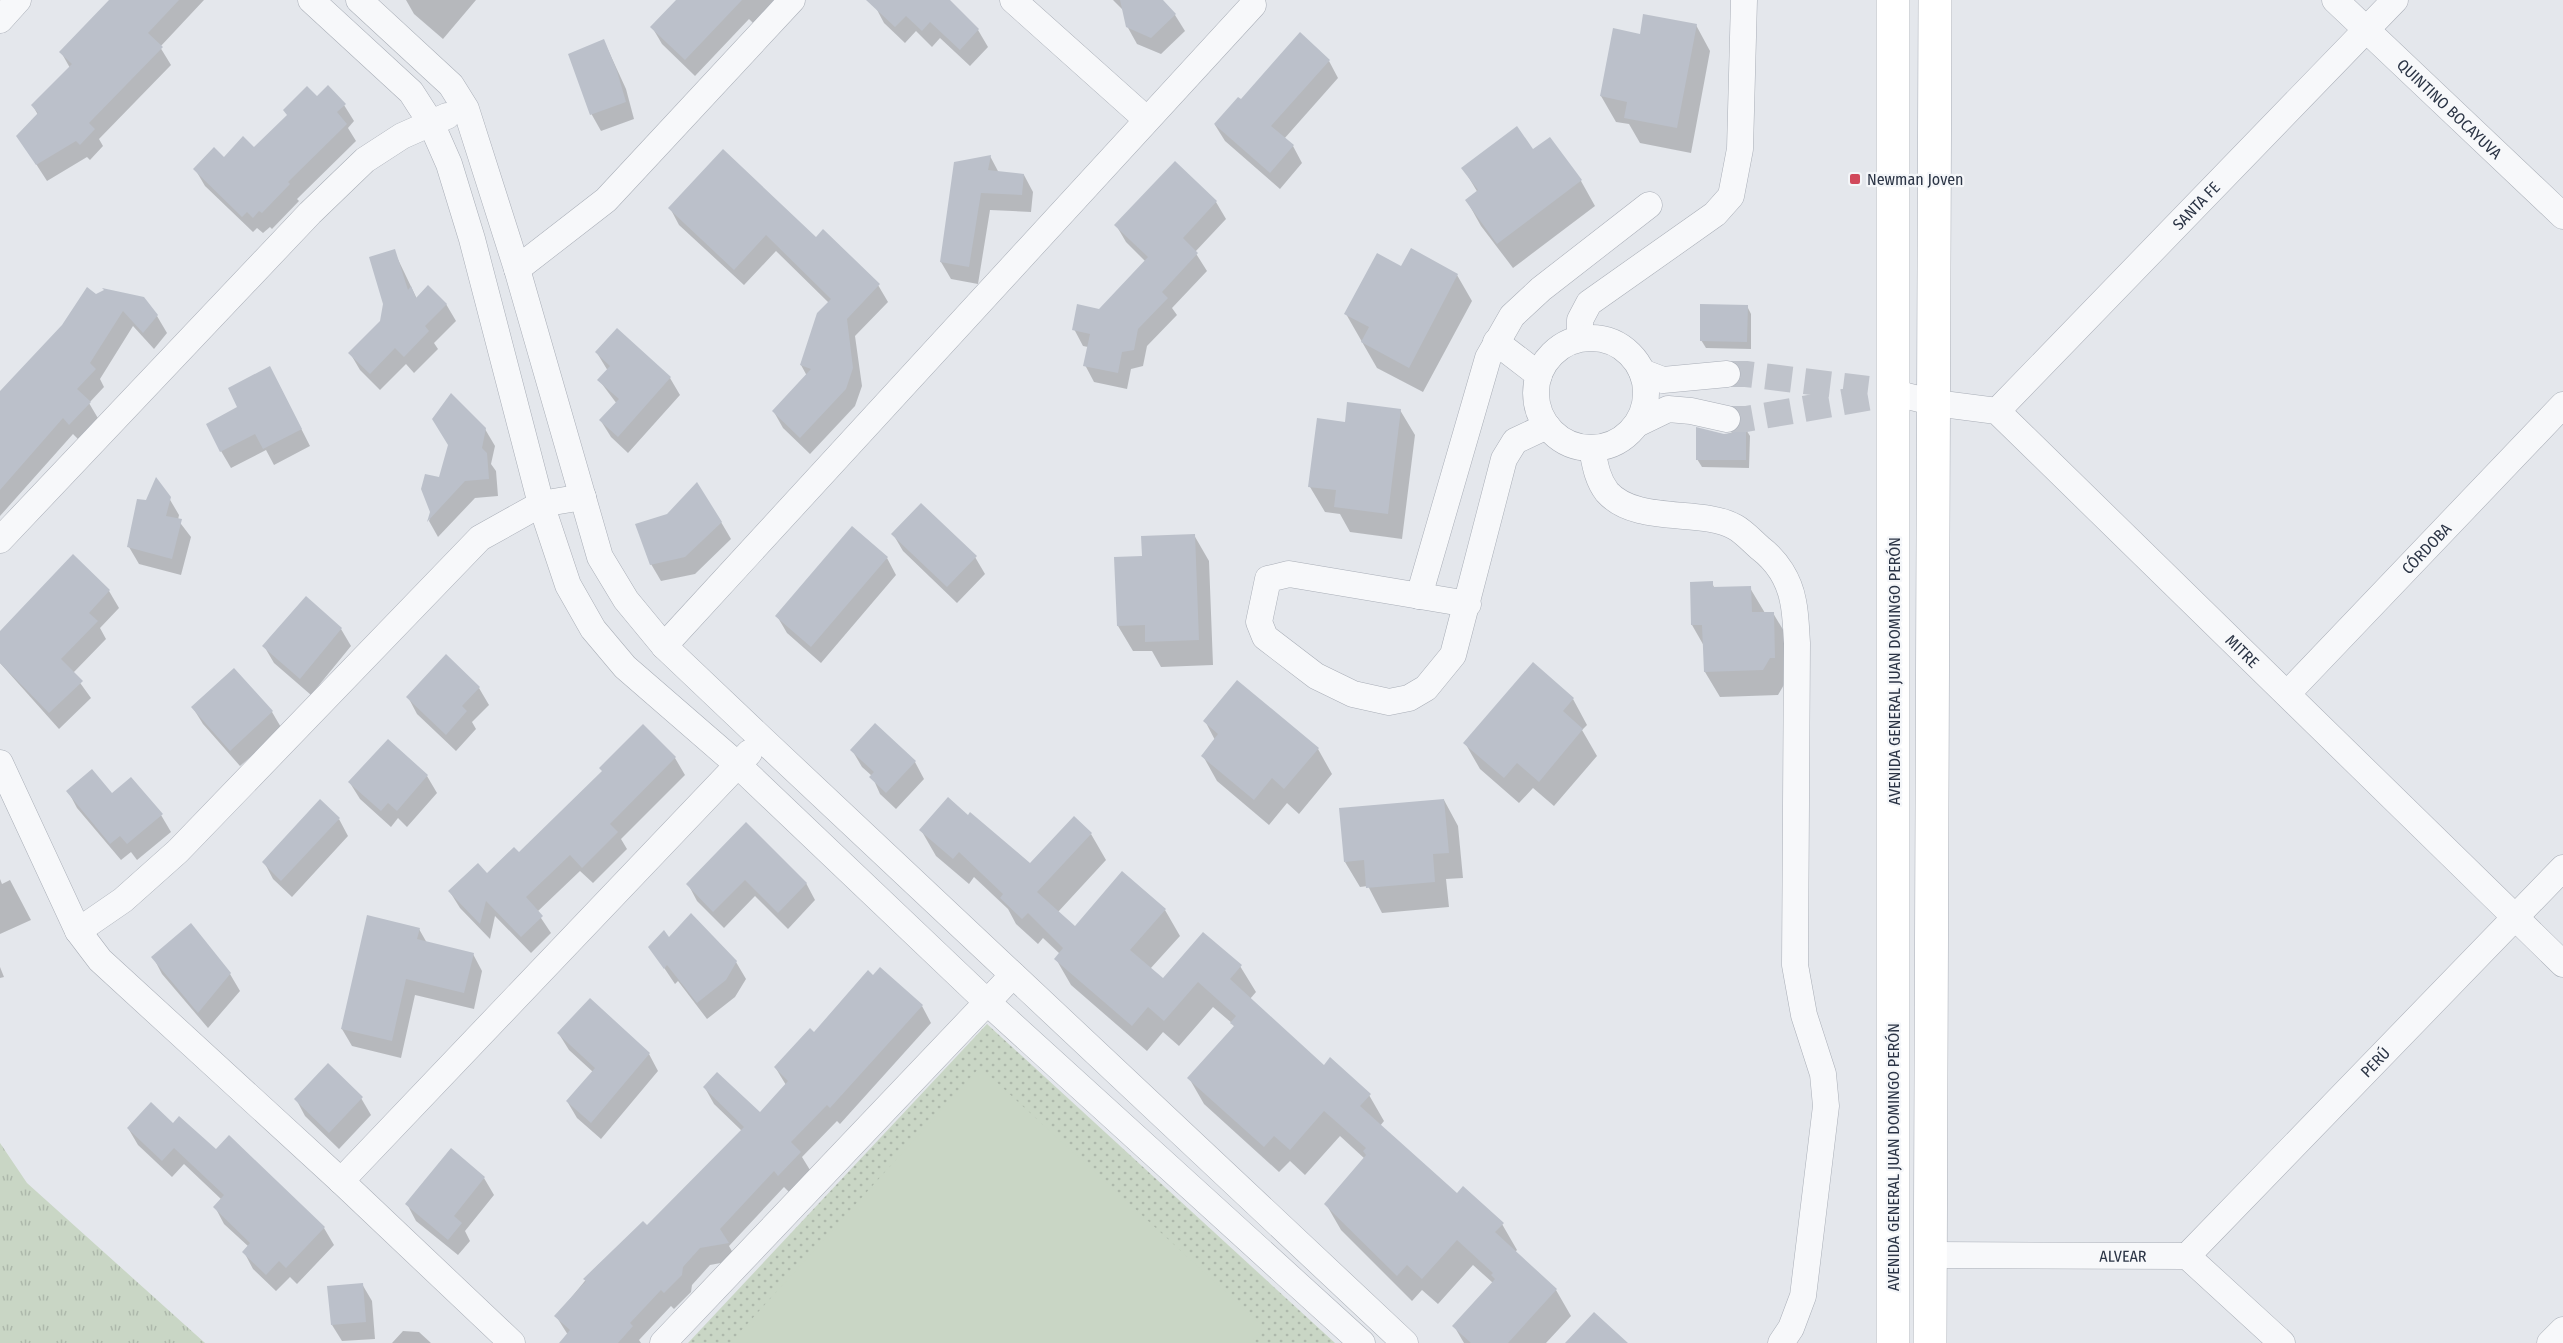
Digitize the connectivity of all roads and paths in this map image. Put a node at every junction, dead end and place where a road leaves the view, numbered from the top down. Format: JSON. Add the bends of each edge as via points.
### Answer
{"nodes":[{"id":1,"x":18,"y":0,"type":"edge"},
{"id":2,"x":311,"y":0,"type":"edge"},
{"id":3,"x":359,"y":0,"type":"edge"},
{"id":4,"x":792,"y":0,"type":"edge"},
{"id":5,"x":1012,"y":0,"type":"edge"},
{"id":6,"x":1744,"y":0,"type":"edge"},
{"id":7,"x":1893,"y":0,"type":"edge"},
{"id":8,"x":1935,"y":0,"type":"edge"},
{"id":9,"x":2335,"y":0,"type":"edge"},
{"id":10,"x":2395,"y":0,"type":"edge"},
{"id":11,"x":1253,"y":5,"type":"dead end"},
{"id":12,"x":0,"y":20,"type":"edge"},
{"id":13,"x":2367,"y":30,"type":"junction"},
{"id":14,"x":466,"y":109,"type":"junction"},
{"id":15,"x":1146,"y":119,"type":"junction"},
{"id":16,"x":431,"y":123,"type":"junction"},
{"id":17,"x":1649,"y":205,"type":"dead end"},
{"id":18,"x":2563,"y":216,"type":"edge"},
{"id":19,"x":517,"y":269,"type":"junction"},
{"id":20,"x":1580,"y":338,"type":"junction"},
{"id":21,"x":1496,"y":342,"type":"junction"},
{"id":22,"x":1642,"y":372,"type":"junction"},
{"id":23,"x":1727,"y":374,"type":"tunnel mouth"},
{"id":24,"x":1539,"y":375,"type":"junction"},
{"id":25,"x":1895,"y":393,"type":"junction"},
{"id":26,"x":1935,"y":403,"type":"junction"},
{"id":27,"x":2563,"y":405,"type":"edge"},
{"id":28,"x":1997,"y":411,"type":"junction"},
{"id":29,"x":1726,"y":419,"type":"tunnel mouth"},
{"id":30,"x":1637,"y":424,"type":"junction"},
{"id":31,"x":1547,"y":426,"type":"junction"},
{"id":32,"x":1592,"y":449,"type":"junction"},
{"id":33,"x":584,"y":497,"type":"junction"},
{"id":34,"x":541,"y":504,"type":"junction"},
{"id":35,"x":0,"y":540,"type":"edge"},
{"id":36,"x":1419,"y":596,"type":"junction"},
{"id":37,"x":1468,"y":604,"type":"junction"},
{"id":38,"x":664,"y":646,"type":"junction"},
{"id":39,"x":2288,"y":693,"type":"junction"},
{"id":40,"x":762,"y":739,"type":"junction"},
{"id":41,"x":0,"y":763,"type":"edge"},
{"id":42,"x":738,"y":765,"type":"junction"},
{"id":43,"x":2563,"y":868,"type":"edge"},
{"id":44,"x":2516,"y":917,"type":"junction"},
{"id":45,"x":78,"y":931,"type":"junction"},
{"id":46,"x":2563,"y":964,"type":"edge"},
{"id":47,"x":1013,"y":975,"type":"junction"},
{"id":48,"x":987,"y":1002,"type":"junction"},
{"id":49,"x":341,"y":1181,"type":"junction"},
{"id":50,"x":1931,"y":1255,"type":"junction"},
{"id":51,"x":2187,"y":1256,"type":"junction"},
{"id":52,"x":2563,"y":1330,"type":"edge"},
{"id":53,"x":512,"y":1343,"type":"edge"},
{"id":54,"x":663,"y":1343,"type":"edge"},
{"id":55,"x":1362,"y":1343,"type":"edge"},
{"id":56,"x":1405,"y":1343,"type":"edge"},
{"id":57,"x":1781,"y":1343,"type":"edge"},
{"id":58,"x":1893,"y":1343,"type":"edge"},
{"id":59,"x":1930,"y":1343,"type":"edge"},
{"id":60,"x":2282,"y":1343,"type":"edge"},
{"id":61,"x":2550,"y":1343,"type":"edge"}],
"edges":[{"from":1,"to":12,"type":"street"},
{"from":2,"to":16,"type":"street","via":[[411,92]]},
{"from":3,"to":14,"type":"street","via":[[451,85]]},
{"from":4,"to":19,"type":"street","via":[[606,200]]},
{"from":5,"to":15,"type":"street"},
{"from":6,"to":20,"type":"street","via":[[1740,149],[1731,196],[1715,214],[1588,303],[1580,320]]},
{"from":7,"to":25,"type":"main road","name":"AVENIDA GENERAL JUAN DOMINGO PERÓN"},
{"from":8,"to":26,"type":"main road"},
{"from":9,"to":13,"type":"street","name":"QUINTINO BOCAYUVA"},
{"from":10,"to":13,"type":"street","name":"SANTA FE"},
{"from":11,"to":15,"type":"street"},
{"from":13,"to":18,"type":"street","name":"QUINTINO BOCAYUVA"},
{"from":13,"to":28,"type":"street","name":"SANTA FE"},
{"from":14,"to":16,"type":"street"},
{"from":14,"to":19,"type":"street"},
{"from":15,"to":38,"type":"street"},
{"from":16,"to":34,"type":"street","via":[[449,164],[472,238]]},
{"from":16,"to":35,"type":"street","via":[[365,160]]},
{"from":17,"to":21,"type":"street","via":[[1541,289],[1512,316]]},
{"from":19,"to":33,"type":"street"},
{"from":20,"to":22,"type":"street","via":[[1599,338],[1617,344],[1632,356]]},
{"from":20,"to":24,"type":"street","via":[[1555,351]]},
{"from":21,"to":24,"type":"street"},
{"from":21,"to":36,"type":"street","via":[[1488,358]]},
{"from":22,"to":23,"type":"street","via":[[1663,380]]},
{"from":22,"to":30,"type":"street","via":[[1647,391],[1645,408]]},
{"from":24,"to":31,"type":"street","via":[[1536,393]]},
{"from":25,"to":26,"type":"street"},
{"from":25,"to":58,"type":"main road","name":"AVENIDA GENERAL JUAN DOMINGO PERÓN"},
{"from":26,"to":28,"type":"street"},
{"from":26,"to":50,"type":"main road"},
{"from":27,"to":39,"type":"street","name":"CÓRDOBA"},
{"from":28,"to":39,"type":"street","name":"MITRE"},
{"from":29,"to":30,"type":"street","via":[[1668,409]]},
{"from":30,"to":32,"type":"street","via":[[1610,446]]},
{"from":31,"to":32,"type":"street","via":[[1575,446]]},
{"from":31,"to":37,"type":"street","via":[[1515,441],[1504,459]]},
{"from":32,"to":57,"type":"street","via":[[1597,474],[1608,493],[1624,504],[1653,513],[1734,527],[1772,557],[1785,577],[1793,601],[1797,643],[1796,965],[1804,1015],[1823,1074],[1826,1106],[1803,1296]]},
{"from":33,"to":34,"type":"street"},
{"from":33,"to":38,"type":"street","via":[[600,557],[626,600]]},
{"from":34,"to":42,"type":"street","via":[[568,585],[593,629],[625,667]]},
{"from":34,"to":45,"type":"street","via":[[480,538],[178,851],[123,900]]},
{"from":36,"to":37,"type":"street"},
{"from":36,"to":37,"type":"street","via":[[1289,574],[1268,579],[1259,622],[1265,637],[1316,676],[1353,694],[1389,702],[1409,699],[1426,688],[1453,655]]},
{"from":38,"to":40,"type":"street"},
{"from":39,"to":44,"type":"street","name":"MITRE"},
{"from":40,"to":42,"type":"street"},
{"from":40,"to":47,"type":"street"},
{"from":41,"to":45,"type":"street"},
{"from":42,"to":48,"type":"street"},
{"from":42,"to":49,"type":"street"},
{"from":43,"to":44,"type":"street","name":"PERÚ"},
{"from":44,"to":46,"type":"street","name":"MITRE"},
{"from":44,"to":51,"type":"street","name":"PERÚ"},
{"from":45,"to":49,"type":"street","via":[[100,960]]},
{"from":47,"to":48,"type":"street"},
{"from":47,"to":56,"type":"street"},
{"from":48,"to":54,"type":"street"},
{"from":48,"to":55,"type":"street"},
{"from":49,"to":53,"type":"street"},
{"from":50,"to":51,"type":"street","name":"ALVEAR"},
{"from":50,"to":59,"type":"main road"},
{"from":51,"to":60,"type":"street"},
{"from":52,"to":61,"type":"street"}]}
